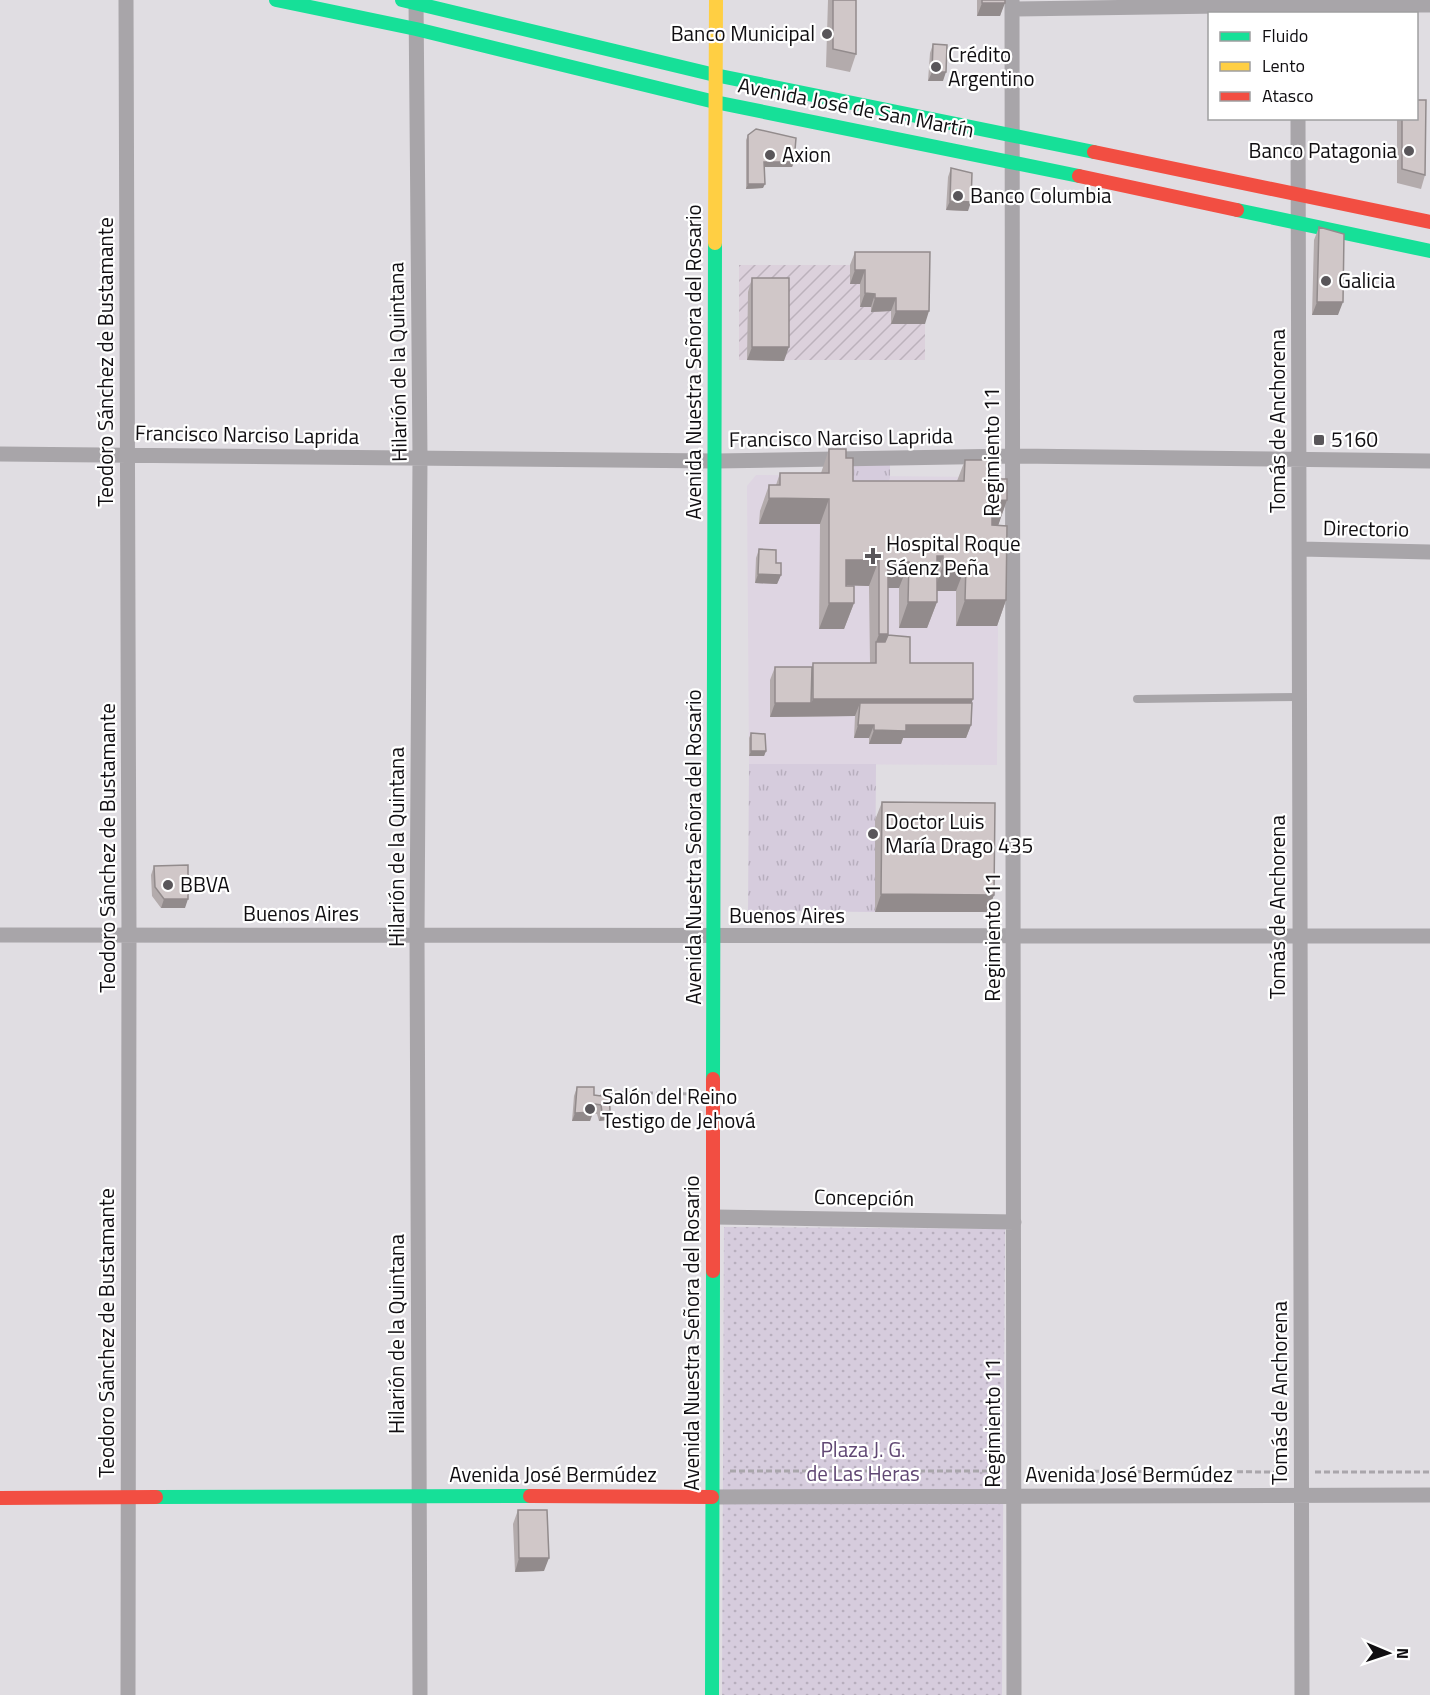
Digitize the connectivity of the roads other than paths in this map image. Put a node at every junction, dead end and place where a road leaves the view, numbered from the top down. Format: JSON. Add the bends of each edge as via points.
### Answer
{"nodes":[{"id":1,"x":126,"y":0,"type":"edge"},
{"id":2,"x":276,"y":0,"type":"edge"},
{"id":3,"x":716,"y":0,"type":"edge"},
{"id":4,"x":411,"y":1,"type":"edge"},
{"id":5,"x":1012,"y":5,"type":"edge"},
{"id":6,"x":1430,"y":5,"type":"edge"},
{"id":7,"x":1297,"y":6,"type":"edge"},
{"id":8,"x":416,"y":29,"type":"junction"},
{"id":9,"x":715,"y":75,"type":"junction"},
{"id":10,"x":715,"y":102,"type":"junction"},
{"id":11,"x":1298,"y":120,"type":"edge"},
{"id":12,"x":1011,"y":134,"type":"junction"},
{"id":13,"x":1011,"y":161,"type":"junction"},
{"id":14,"x":1298,"y":193,"type":"junction"},
{"id":15,"x":1430,"y":222,"type":"edge"},
{"id":16,"x":1299,"y":223,"type":"junction"},
{"id":17,"x":1430,"y":251,"type":"edge"},
{"id":18,"x":0,"y":454,"type":"edge"},
{"id":19,"x":128,"y":455,"type":"junction"},
{"id":20,"x":1013,"y":456,"type":"junction"},
{"id":21,"x":420,"y":458,"type":"junction"},
{"id":22,"x":1298,"y":458,"type":"junction"},
{"id":23,"x":1430,"y":460,"type":"edge"},
{"id":24,"x":716,"y":461,"type":"junction"},
{"id":25,"x":1301,"y":549,"type":"junction"},
{"id":26,"x":1430,"y":552,"type":"edge"},
{"id":27,"x":1299,"y":697,"type":"junction"},
{"id":28,"x":1137,"y":699,"type":"dead end"},
{"id":29,"x":0,"y":935,"type":"edge"},
{"id":30,"x":417,"y":935,"type":"junction"},
{"id":31,"x":129,"y":936,"type":"junction"},
{"id":32,"x":1299,"y":936,"type":"junction"},
{"id":33,"x":1430,"y":936,"type":"edge"},
{"id":34,"x":714,"y":937,"type":"junction"},
{"id":35,"x":1014,"y":937,"type":"junction"},
{"id":36,"x":714,"y":1217,"type":"junction"},
{"id":37,"x":1014,"y":1221,"type":"junction"},
{"id":38,"x":419,"y":1495,"type":"junction"},
{"id":39,"x":1430,"y":1495,"type":"edge"},
{"id":40,"x":127,"y":1496,"type":"junction"},
{"id":41,"x":1014,"y":1496,"type":"junction"},
{"id":42,"x":1301,"y":1496,"type":"junction"},
{"id":43,"x":712,"y":1497,"type":"junction"},
{"id":44,"x":0,"y":1498,"type":"edge"},
{"id":45,"x":128,"y":1695,"type":"edge"},
{"id":46,"x":420,"y":1695,"type":"edge"},
{"id":47,"x":712,"y":1695,"type":"edge"},
{"id":48,"x":1014,"y":1695,"type":"edge"},
{"id":49,"x":1302,"y":1695,"type":"edge"}],
"edges":[{"from":1,"to":19,"type":"street","name":"Teodoro Sánchez de Bustamante"},
{"from":2,"to":8,"type":"street","name":"Avenida José de San Martín"},
{"from":3,"to":9,"type":"street","name":"Avenida Nuestra Señora del Rosario"},
{"from":4,"to":8,"type":"street","name":"Hilarión de la Quintana"},
{"from":4,"to":9,"type":"street","name":"Avenida José de San Martín"},
{"from":5,"to":7,"type":"street"},
{"from":5,"to":12,"type":"street","name":"Regimiento 11"},
{"from":6,"to":7,"type":"street"},
{"from":8,"to":10,"type":"street","name":"Avenida José de San Martín"},
{"from":8,"to":21,"type":"street","name":"Hilarión de la Quintana"},
{"from":9,"to":10,"type":"street","name":"Avenida Nuestra Señora del Rosario"},
{"from":9,"to":12,"type":"street","name":"Avenida José de San Martín"},
{"from":10,"to":13,"type":"street","name":"Avenida José de San Martín"},
{"from":10,"to":24,"type":"street","name":"Avenida Nuestra Señora del Rosario"},
{"from":11,"to":14,"type":"street","name":"Tomás de Anchorena"},
{"from":12,"to":13,"type":"street","name":"Regimiento 11"},
{"from":12,"to":14,"type":"street","name":"Avenida José de San Martín"},
{"from":13,"to":16,"type":"street","name":"Avenida José de San Martín"},
{"from":13,"to":20,"type":"street","name":"Regimiento 11"},
{"from":14,"to":15,"type":"street","name":"Avenida José de San Martín"},
{"from":14,"to":16,"type":"street","name":"Tomás de Anchorena"},
{"from":16,"to":17,"type":"street","name":"Avenida José de San Martín"},
{"from":16,"to":22,"type":"street","name":"Tomás de Anchorena"},
{"from":18,"to":19,"type":"street","name":"Francisco Narciso Laprida"},
{"from":19,"to":21,"type":"street","name":"Francisco Narciso Laprida"},
{"from":19,"to":31,"type":"street","name":"Teodoro Sánchez de Bustamante"},
{"from":20,"to":22,"type":"street","name":"Francisco Narciso Laprida"},
{"from":20,"to":24,"type":"street","name":"Francisco Narciso Laprida"},
{"from":20,"to":35,"type":"street","name":"Regimiento 11"},
{"from":21,"to":24,"type":"street","name":"Francisco Narciso Laprida"},
{"from":21,"to":30,"type":"street","name":"Hilarión de la Quintana"},
{"from":22,"to":23,"type":"street","name":"Francisco Narciso Laprida"},
{"from":22,"to":25,"type":"street","name":"Tomás de Anchorena"},
{"from":24,"to":34,"type":"street","name":"Avenida Nuestra Señora del Rosario"},
{"from":25,"to":26,"type":"street","name":"Directorio"},
{"from":25,"to":27,"type":"street","name":"Tomás de Anchorena"},
{"from":27,"to":28,"type":"lane"},
{"from":27,"to":32,"type":"street","name":"Tomás de Anchorena"},
{"from":29,"to":31,"type":"street","name":"Buenos Aires"},
{"from":30,"to":31,"type":"street","name":"Buenos Aires"},
{"from":30,"to":34,"type":"street","name":"Buenos Aires"},
{"from":30,"to":38,"type":"street","name":"Hilarión de la Quintana"},
{"from":31,"to":40,"type":"street","name":"Teodoro Sánchez de Bustamante"},
{"from":32,"to":33,"type":"street","name":"Buenos Aires"},
{"from":32,"to":35,"type":"street","name":"Buenos Aires"},
{"from":32,"to":42,"type":"street","name":"Tomás de Anchorena"},
{"from":34,"to":35,"type":"street","name":"Buenos Aires"},
{"from":34,"to":36,"type":"street","name":"Avenida Nuestra Señora del Rosario"},
{"from":35,"to":37,"type":"street","name":"Regimiento 11"},
{"from":36,"to":37,"type":"street","name":"Concepción"},
{"from":36,"to":43,"type":"street","name":"Avenida Nuestra Señora del Rosario"},
{"from":37,"to":41,"type":"street","name":"Regimiento 11"},
{"from":38,"to":40,"type":"street","name":"Avenida José Bermúdez"},
{"from":38,"to":43,"type":"street","name":"Avenida José Bermúdez"},
{"from":38,"to":46,"type":"street","name":"Hilarión de la Quintana"},
{"from":39,"to":42,"type":"street","name":"Avenida José Bermúdez"},
{"from":40,"to":44,"type":"street","name":"Avenida José Bermúdez"},
{"from":40,"to":45,"type":"street","name":"Teodoro Sánchez de Bustamante"},
{"from":41,"to":42,"type":"street","name":"Avenida José Bermúdez"},
{"from":41,"to":43,"type":"street","name":"Avenida José Bermúdez"},
{"from":41,"to":48,"type":"street","name":"Regimiento 11"},
{"from":42,"to":49,"type":"street","name":"Tomás de Anchorena"},
{"from":43,"to":47,"type":"street","name":"Avenida Nuestra Señora del Rosario"}]}
